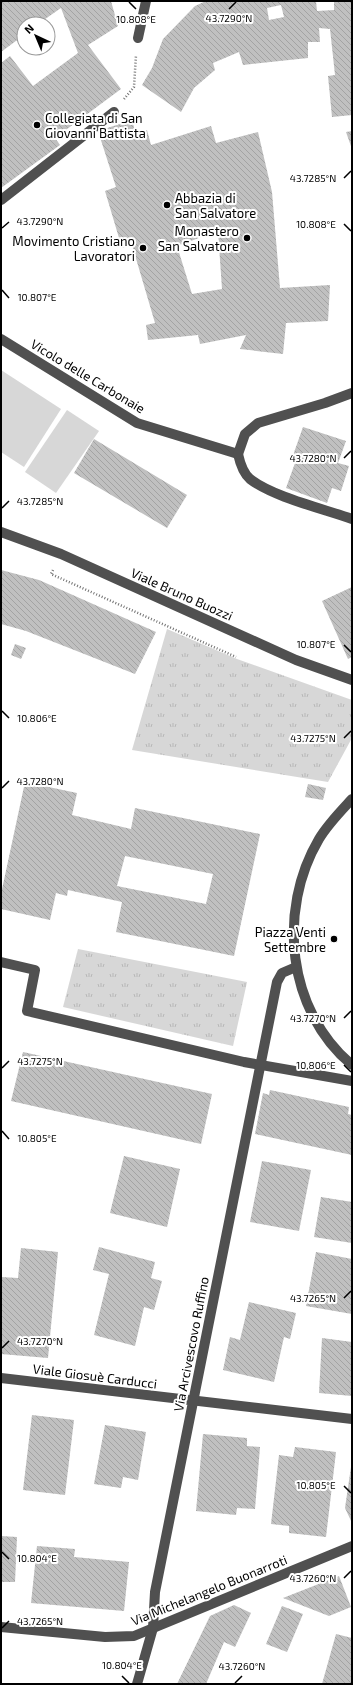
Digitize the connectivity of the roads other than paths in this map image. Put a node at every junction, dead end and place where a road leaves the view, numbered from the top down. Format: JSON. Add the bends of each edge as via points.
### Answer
{"nodes":[{"id":1,"x":146,"y":1,"type":"edge"},
{"id":2,"x":138,"y":38,"type":"road end"},
{"id":3,"x":114,"y":112,"type":"road end"},
{"id":4,"x":1,"y":200,"type":"edge"},
{"id":5,"x":1,"y":339,"type":"edge"},
{"id":6,"x":352,"y":393,"type":"edge"},
{"id":7,"x":238,"y":454,"type":"junction"},
{"id":8,"x":352,"y":519,"type":"edge"},
{"id":9,"x":1,"y":532,"type":"edge"},
{"id":10,"x":352,"y":680,"type":"edge"},
{"id":11,"x":352,"y":799,"type":"edge"},
{"id":12,"x":1,"y":962,"type":"edge"},
{"id":13,"x":296,"y":967,"type":"junction"},
{"id":14,"x":259,"y":1065,"type":"junction"},
{"id":15,"x":352,"y":1065,"type":"edge"},
{"id":16,"x":352,"y":1081,"type":"edge"},
{"id":17,"x":1,"y":1378,"type":"edge"},
{"id":18,"x":193,"y":1401,"type":"junction"},
{"id":19,"x":352,"y":1419,"type":"edge"},
{"id":20,"x":352,"y":1546,"type":"edge"},
{"id":21,"x":1,"y":1627,"type":"edge"},
{"id":22,"x":153,"y":1628,"type":"junction"},
{"id":23,"x":137,"y":1684,"type":"edge"}],
"edges":[{"from":1,"to":2,"type":"street"},
{"from":3,"to":4,"type":"street"},
{"from":5,"to":7,"type":"street","name":"Vicolo delle Carbonaie","via":[[137,423]]},
{"from":6,"to":7,"type":"street","via":[[258,423],[245,434]]},
{"from":7,"to":8,"type":"street","via":[[242,468],[249,478],[271,491]]},
{"from":9,"to":10,"type":"street","name":"Viale Bruno Buozzi","via":[[61,554],[296,660]]},
{"from":11,"to":13,"type":"street","via":[[319,839],[307,862],[294,914]]},
{"from":12,"to":14,"type":"street","via":[[35,970],[27,1010]]},
{"from":13,"to":14,"type":"street","via":[[282,973],[277,982]]},
{"from":13,"to":15,"type":"street","via":[[314,1017],[329,1040]]},
{"from":14,"to":16,"type":"street"},
{"from":14,"to":18,"type":"street","name":"Via Arcivescovo Ruffino"},
{"from":17,"to":18,"type":"street","name":"Viale Giosuè Carducci"},
{"from":18,"to":19,"type":"street","name":"Viale Giosuè Carducci"},
{"from":18,"to":22,"type":"street","name":"Via Arcivescovo Ruffino","via":[[155,1592]]},
{"from":20,"to":22,"type":"street","name":"Via Michelangelo Buonarroti"},
{"from":21,"to":22,"type":"street","name":"Via Michelangelo Buonarroti","via":[[105,1637],[134,1636]]},
{"from":22,"to":23,"type":"street","name":"Via Arcivescovo Ruffino"}]}
